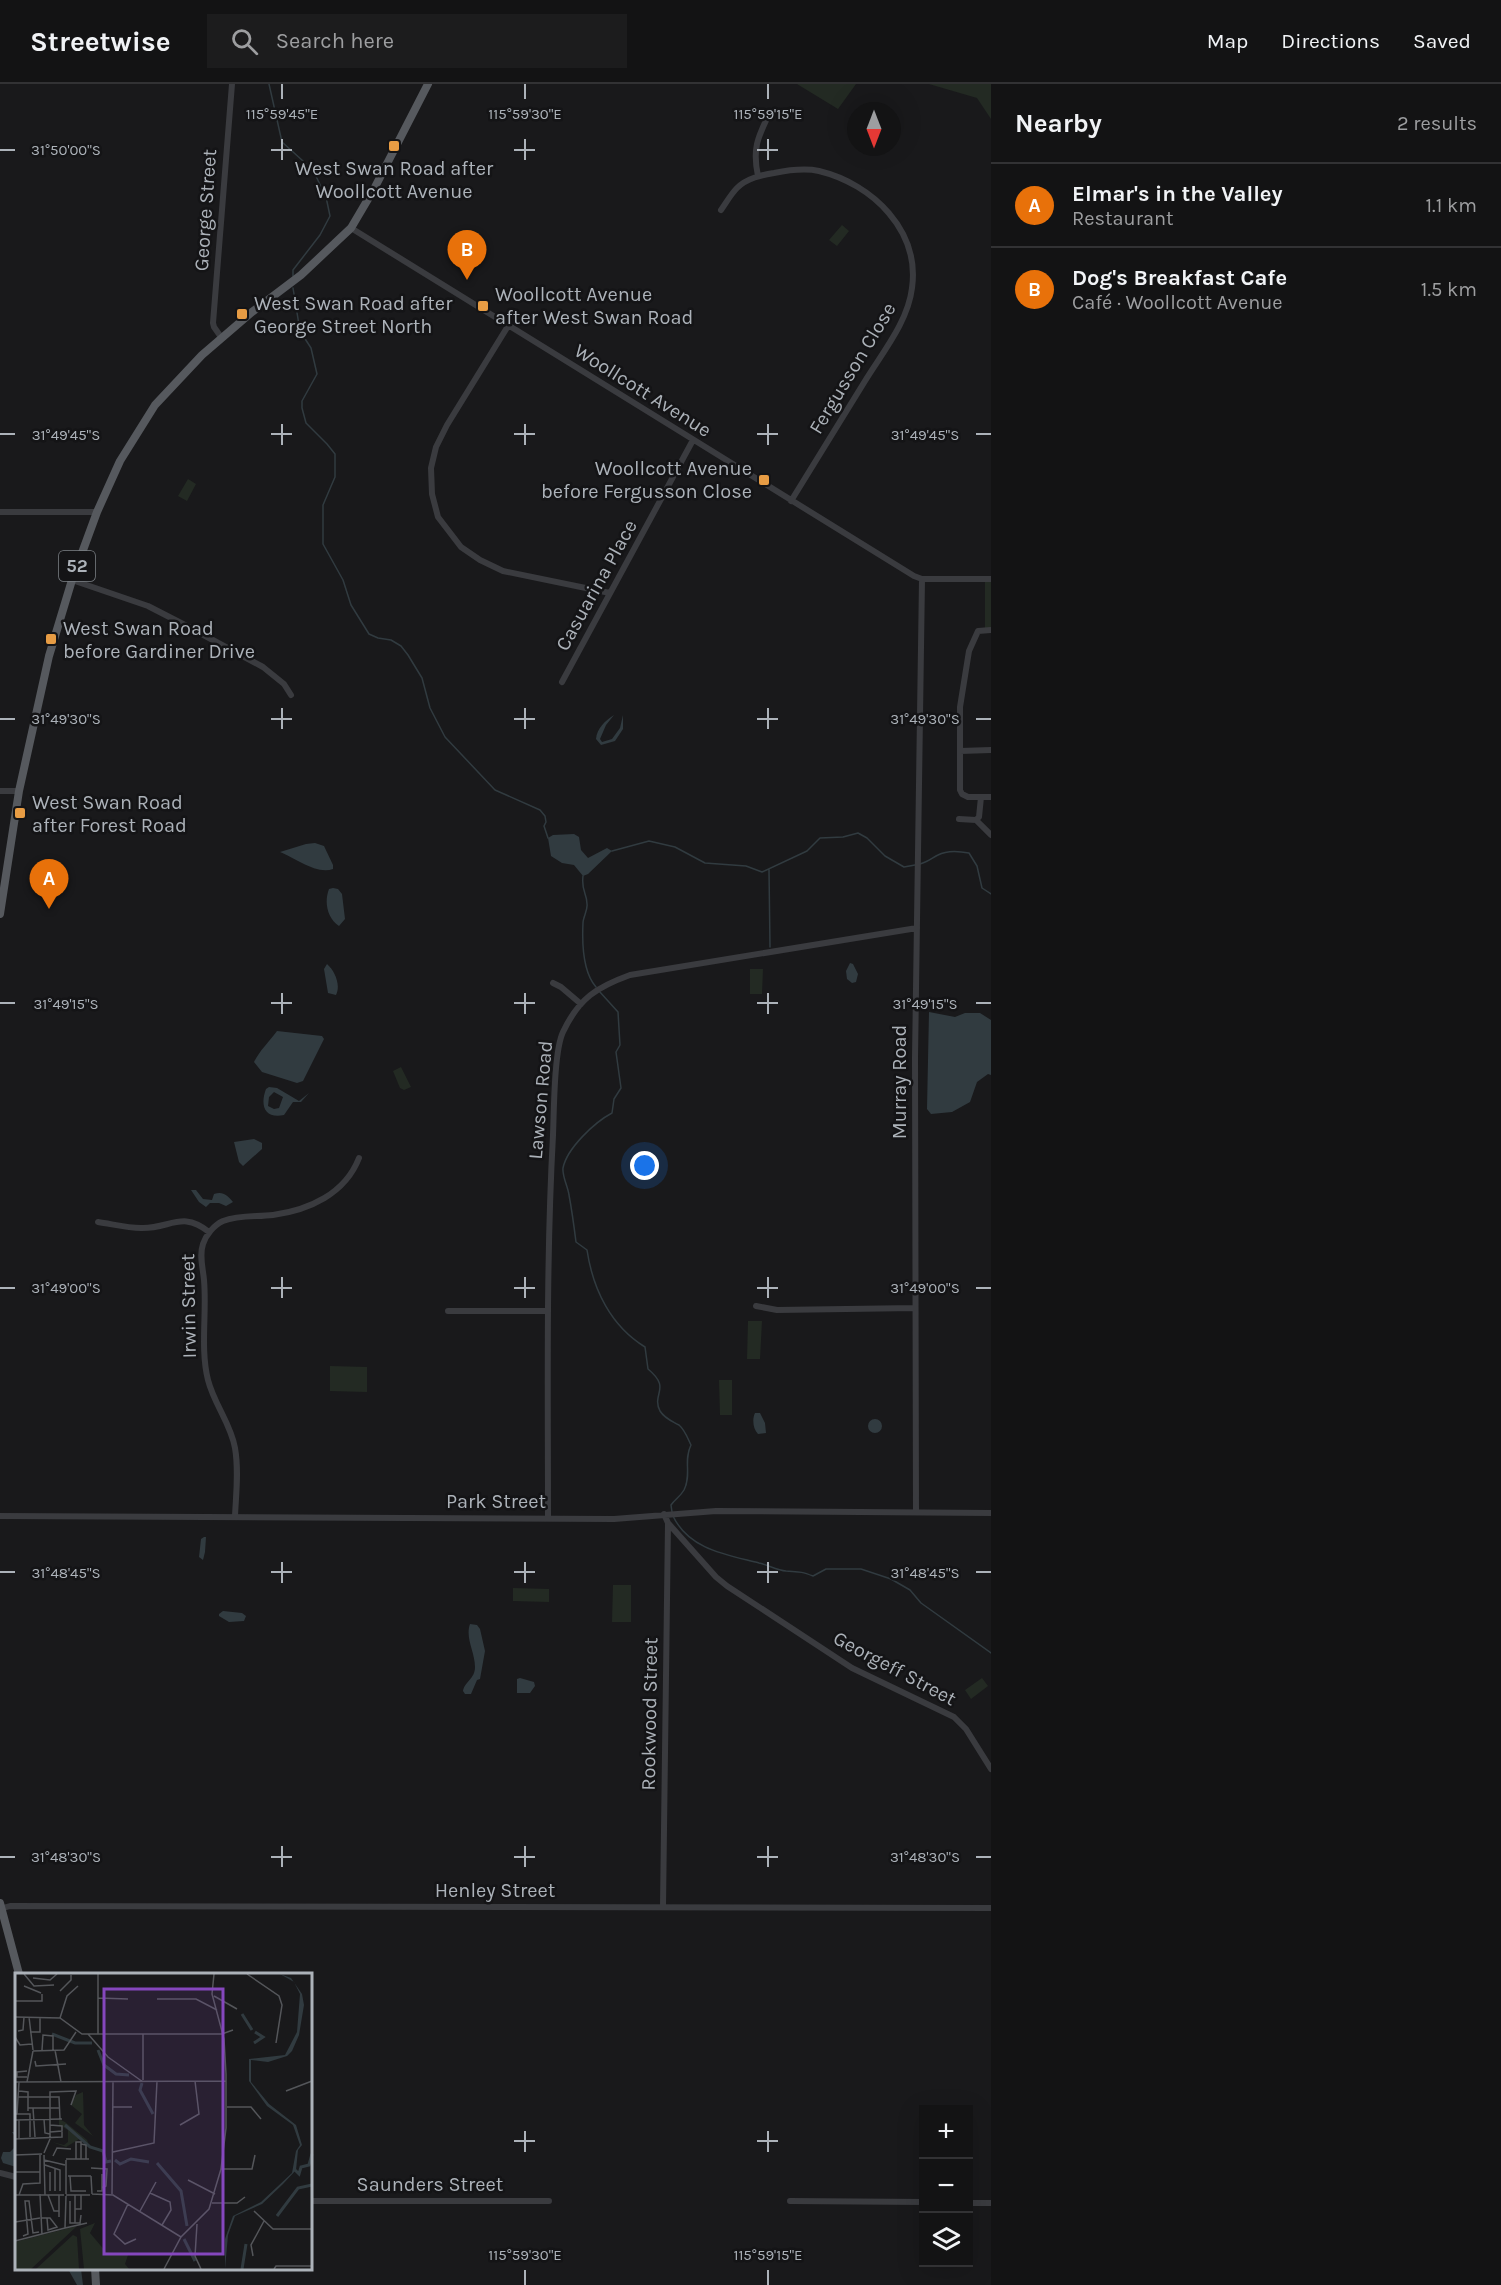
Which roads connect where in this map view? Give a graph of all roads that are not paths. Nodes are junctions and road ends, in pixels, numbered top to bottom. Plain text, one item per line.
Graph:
1 (232, 84) edge
2 (428, 84) edge
3 (770, 112) dead end
4 (758, 176) junction
5 (721, 210) dead end
6 (351, 228) junction
7 (508, 326) junction
8 (221, 337) junction
9 (693, 440) junction
10 (791, 501) junction
11 (0, 512) edge
12 (97, 512) junction
13 (922, 579) junction
14 (991, 579) edge
15 (72, 580) junction
16 (610, 593) junction
17 (991, 630) edge
18 (562, 682) dead end
19 (291, 696) dead end
20 (960, 750) junction
21 (991, 750) edge
22 (0, 790) edge
23 (19, 791) junction
24 (981, 797) junction
25 (991, 797) edge
26 (959, 819) dead end
27 (976, 820) junction
28 (991, 835) edge
29 (0, 914) edge
30 (917, 928) junction
31 (553, 983) dead end
32 (581, 1004) junction
33 (359, 1158) dead end
34 (98, 1222) dead end
35 (209, 1232) junction
36 (756, 1306) dead end
37 (915, 1308) junction
38 (448, 1311) dead end
39 (548, 1311) junction
40 (916, 1512) junction
41 (991, 1513) edge
42 (664, 1514) junction
43 (0, 1516) edge
44 (235, 1516) junction
45 (548, 1517) junction
46 (668, 1523) junction
47 (991, 1769) edge
48 (663, 1906) junction
49 (0, 1907) edge
50 (991, 1908) edge
51 (19, 1973) edge
52 (0, 2174) edge
53 (15, 2177) edge
54 (312, 2200) edge
55 (549, 2201) dead end
56 (790, 2201) dead end
57 (919, 2202) edge
58 (973, 2203) edge
59 (991, 2203) edge
60 (95, 2270) edge
61 (96, 2285) edge

1 - 8 street, George Street
2 - 6 main road, 52
3 - 4 street
4 - 5 street, Fergusson Close
4 - 10 street, Fergusson Close
6 - 7 street, Woollcott Avenue
6 - 8 main road, 52
7 - 9 street, Woollcott Avenue
7 - 16 street
8 - 12 main road, 52
9 - 10 street, Woollcott Avenue
9 - 16 street, Casuarina Place
10 - 13 street, Woollcott Avenue
11 - 12 street
12 - 15 main road, 52
13 - 14 street
13 - 30 street, Murray Road
15 - 19 street
15 - 23 main road, 52
16 - 18 street, Casuarina Place
17 - 20 street
20 - 21 street
20 - 24 street
22 - 23 street
23 - 29 main road, 52
24 - 25 street
24 - 27 street
26 - 27 street
27 - 28 street
30 - 32 street, Lawson Road
30 - 37 street, Murray Road
31 - 32 street
32 - 39 street, Lawson Road
33 - 35 street, Irwin Street
34 - 35 street
35 - 44 street, Irwin Street
36 - 37 street
37 - 40 street, Murray Road
38 - 39 street
39 - 45 street, Lawson Road
40 - 41 street, Park Street
40 - 42 street, Park Street
42 - 45 street, Park Street
42 - 46 street, Georgeff Street
43 - 44 street, Park Street
44 - 45 street, Park Street
46 - 47 street, Georgeff Street
46 - 48 street, Rookwood Street
48 - 49 street, Henley Street
48 - 50 street, Henley Street
49 - 51 main road
52 - 53 street
54 - 55 street, Saunders Street
56 - 57 street
58 - 59 street
60 - 61 main road

